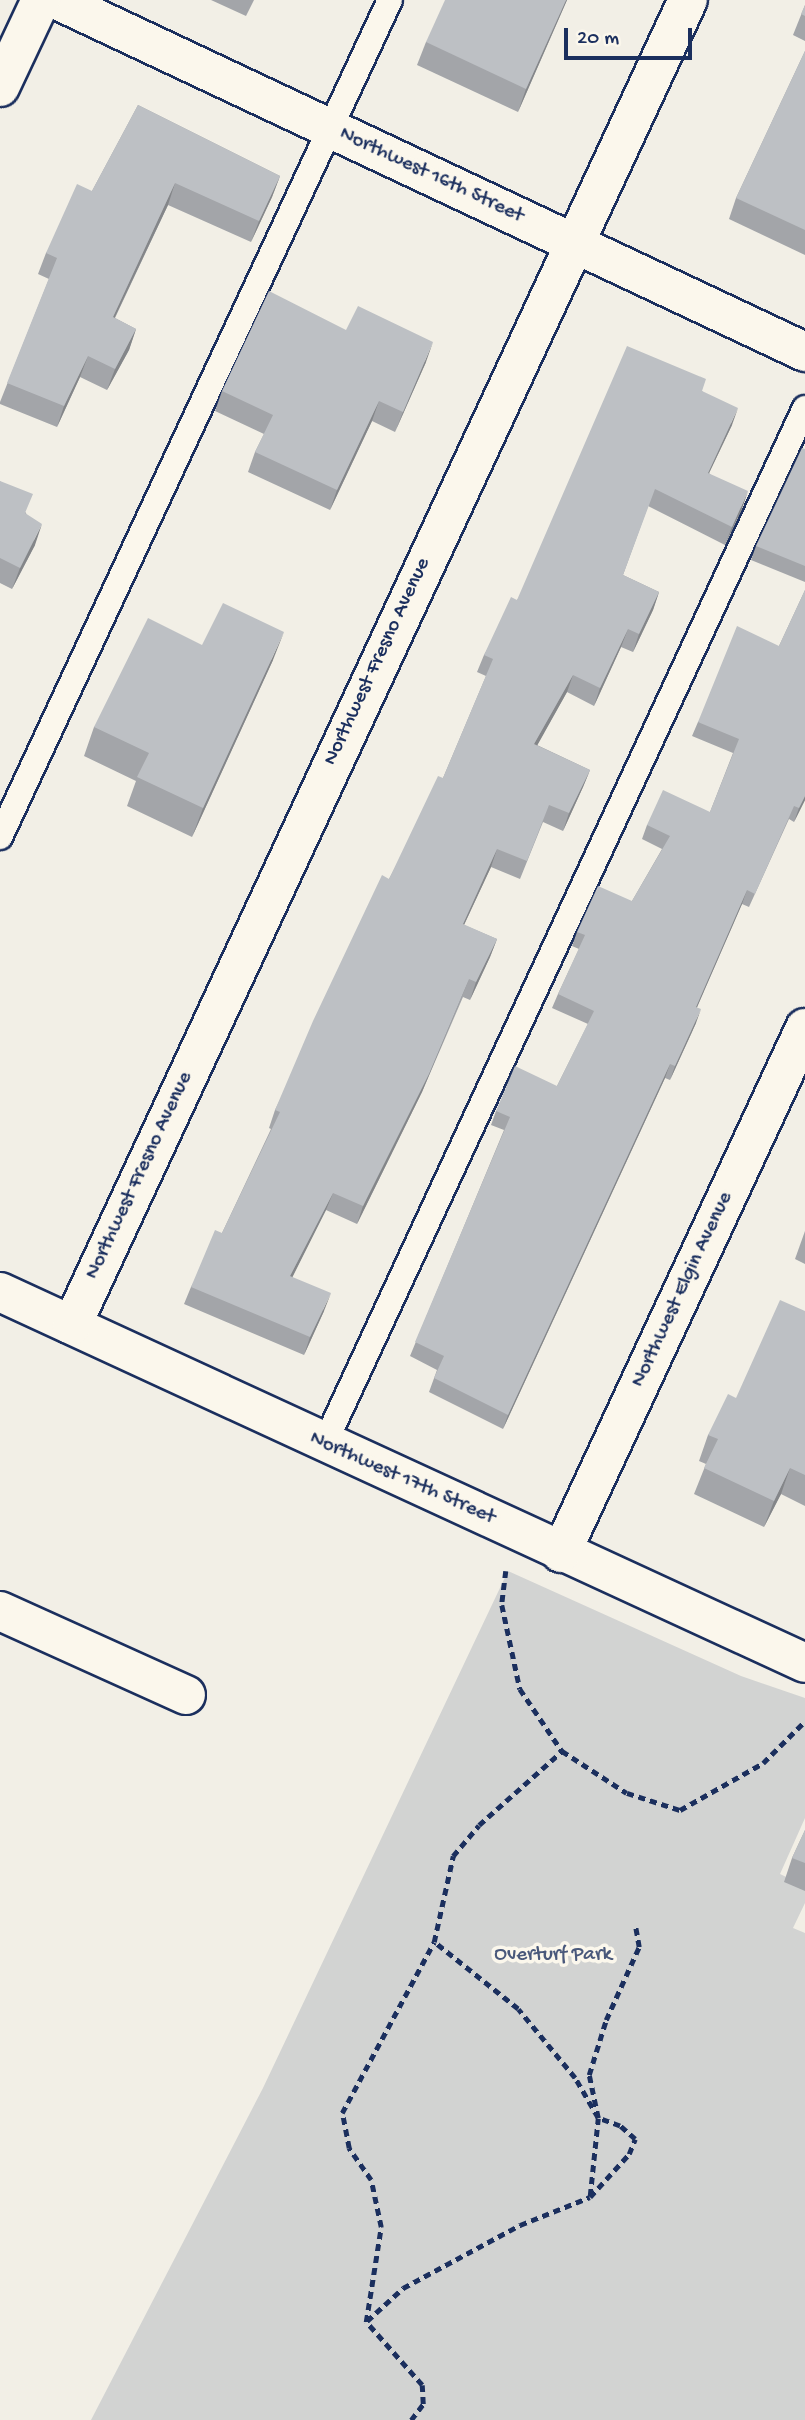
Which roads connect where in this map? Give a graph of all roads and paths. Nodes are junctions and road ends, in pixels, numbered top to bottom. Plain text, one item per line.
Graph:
1 (41, 0) edge
2 (57, 0) edge
3 (390, 0) edge
4 (688, 0) edge
5 (0, 87) edge
6 (329, 128) junction
7 (572, 242) junction
8 (805, 352) edge
9 (805, 408) edge
10 (0, 837) edge
11 (805, 1028) edge
12 (0, 1292) edge
13 (72, 1325) junction
14 (324, 1445) junction
15 (512, 1529) junction
16 (561, 1553) junction
17 (0, 1611) edge
18 (803, 1657) edge
19 (187, 1695) dead end
20 (805, 1721) edge
21 (562, 1751) junction
22 (635, 1924) dead end
23 (435, 1942) junction
24 (598, 2118) junction
25 (590, 2197) junction
26 (366, 2322) junction
27 (411, 2420) edge

1 - 5 street
2 - 6 street, Northwest 16th Street
3 - 6 lane
4 - 7 street, Northwest Fresno Avenue
6 - 7 street, Northwest 16th Street
6 - 10 lane
7 - 8 street, Northwest 16th Street
7 - 13 street, Northwest Fresno Avenue
9 - 14 lane
11 - 16 street, Northwest Elgin Avenue
12 - 13 street, Northwest 17th Street
13 - 14 street, Northwest 17th Street
14 - 15 street, Northwest 17th Street
15 - 16 street, Northwest 17th Street
15 - 21 path
16 - 18 street, Northwest 17th Street
17 - 19 street
20 - 21 path
21 - 23 path
22 - 24 path
23 - 24 path
23 - 26 path
24 - 25 path
24 - 25 path
25 - 26 path
26 - 27 path

